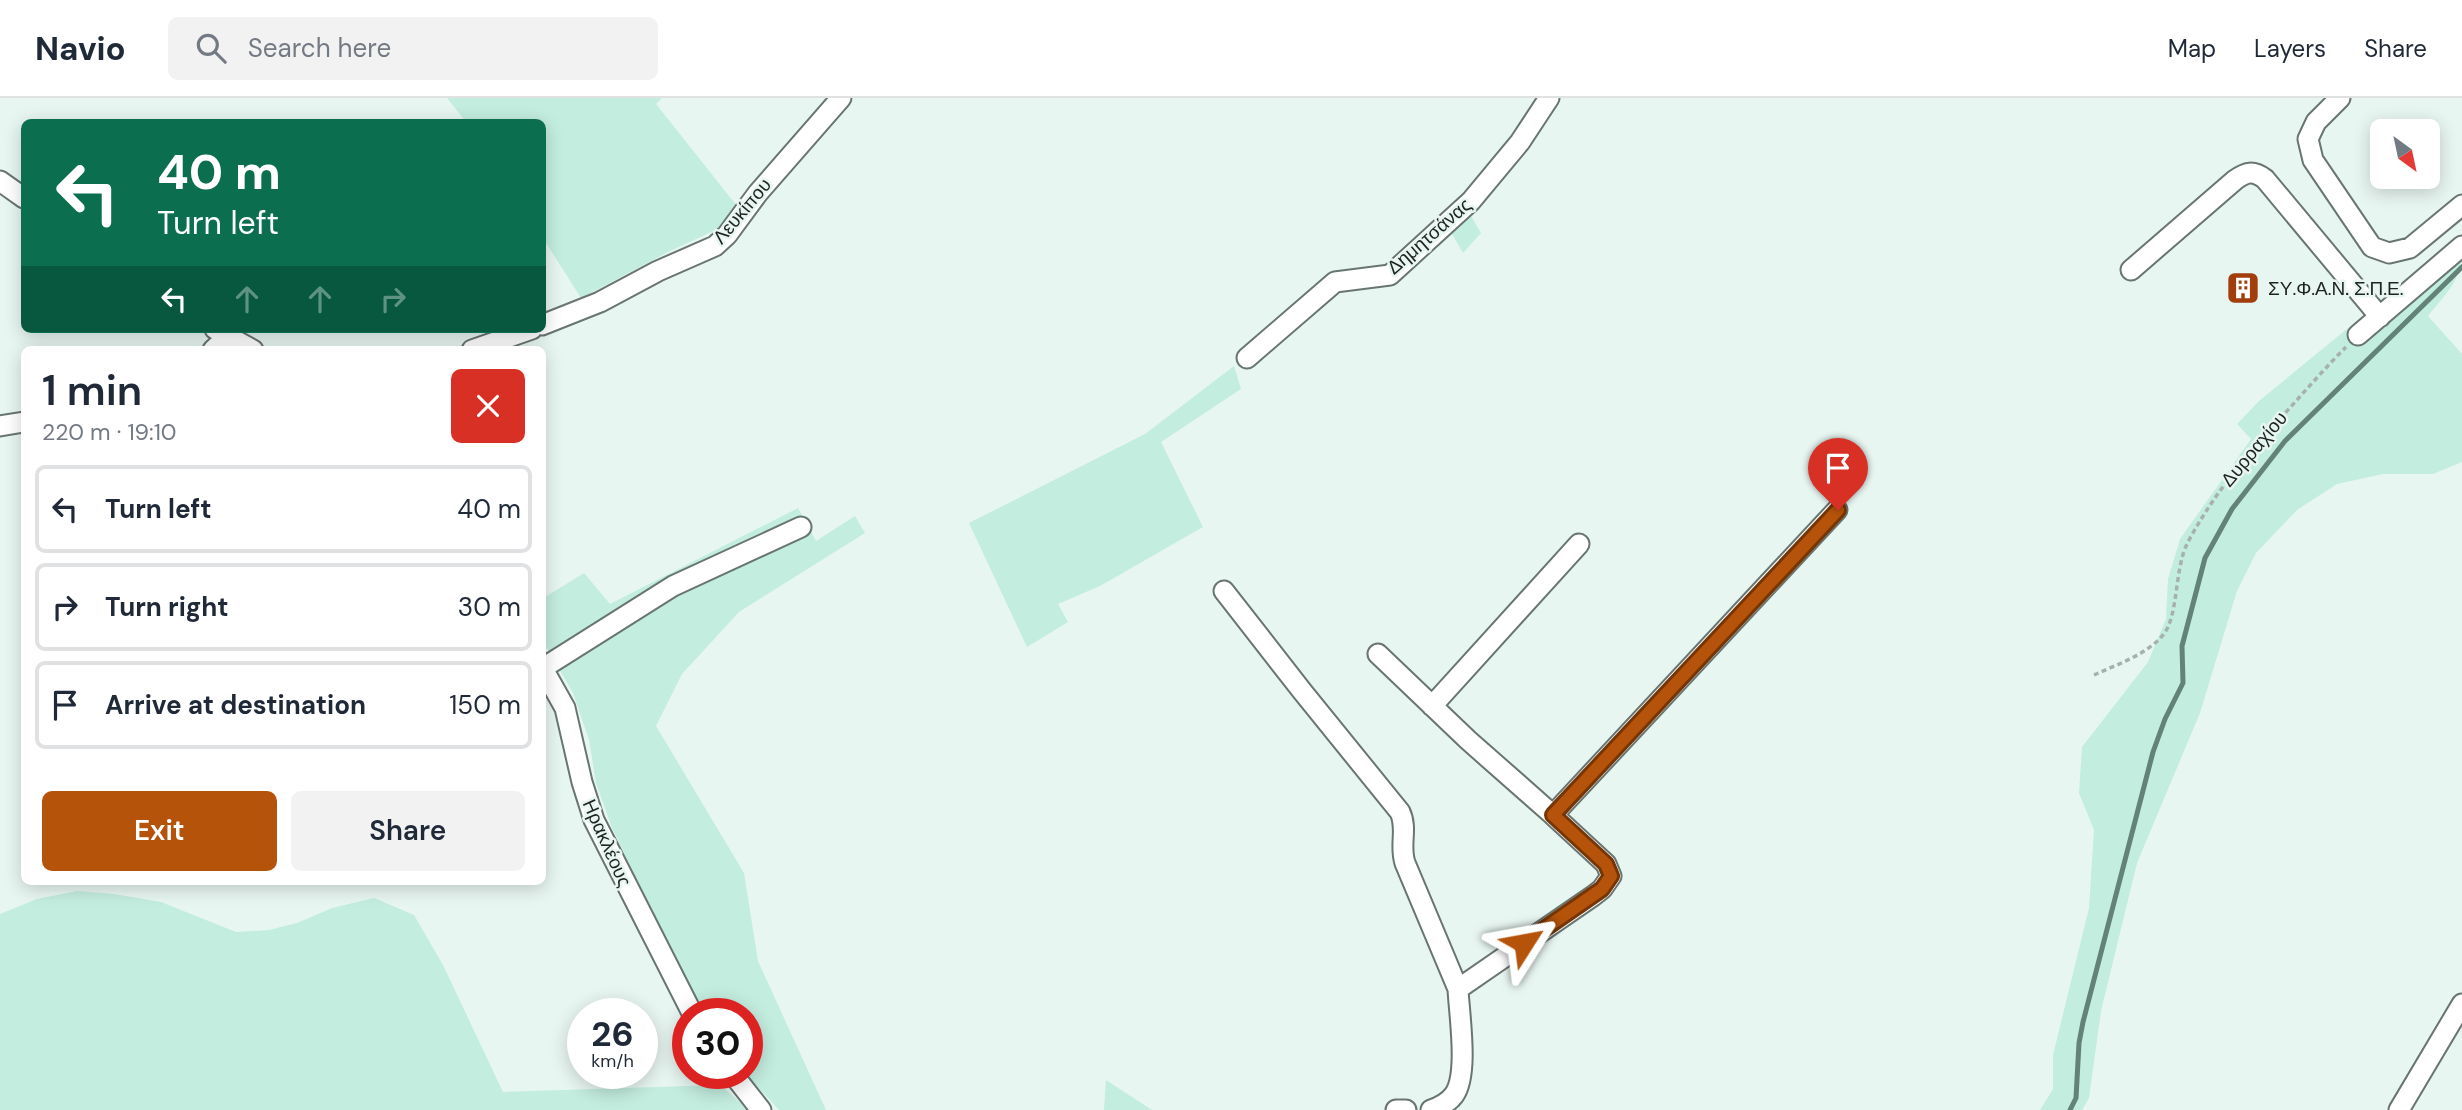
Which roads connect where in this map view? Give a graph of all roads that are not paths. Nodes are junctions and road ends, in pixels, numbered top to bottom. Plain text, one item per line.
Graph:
1 (841, 98) edge
2 (1549, 98) edge
3 (2340, 98) edge
4 (0, 181) edge
5 (21, 196) edge
6 (2462, 205) edge
7 (2462, 246) edge
8 (2131, 270) dead end
9 (2380, 317) junction
10 (546, 323) edge
11 (521, 333) edge
12 (2358, 335) road end
13 (218, 339) edge
14 (240, 346) edge
15 (483, 346) edge
16 (1247, 358) dead end
17 (21, 422) edge
18 (0, 426) edge
19 (1838, 510) dead end
20 (801, 527) dead end
21 (1579, 544) dead end
22 (1224, 591) dead end
23 (1378, 654) dead end
24 (546, 665) edge
25 (546, 673) edge
26 (1432, 706) junction
27 (1553, 815) junction
28 (1458, 989) junction
29 (684, 998) edge
30 (2462, 1004) edge
31 (745, 1089) edge
32 (761, 1110) edge
33 (1396, 1110) edge
34 (1406, 1110) edge
35 (1431, 1110) edge
36 (2399, 1110) edge

1 - 10 street, Λευκίπου
2 - 16 street, Δημητσάνας
3 - 6 street
4 - 5 street
7 - 9 street
8 - 9 street
9 - 12 street
11 - 15 street
13 - 14 street
17 - 18 street
19 - 27 street
20 - 24 street
21 - 26 street
22 - 28 street
23 - 26 street
25 - 29 street, Ηρακλέους
26 - 27 street
27 - 28 street
28 - 35 street
30 - 36 street
31 - 32 street
33 - 34 street

